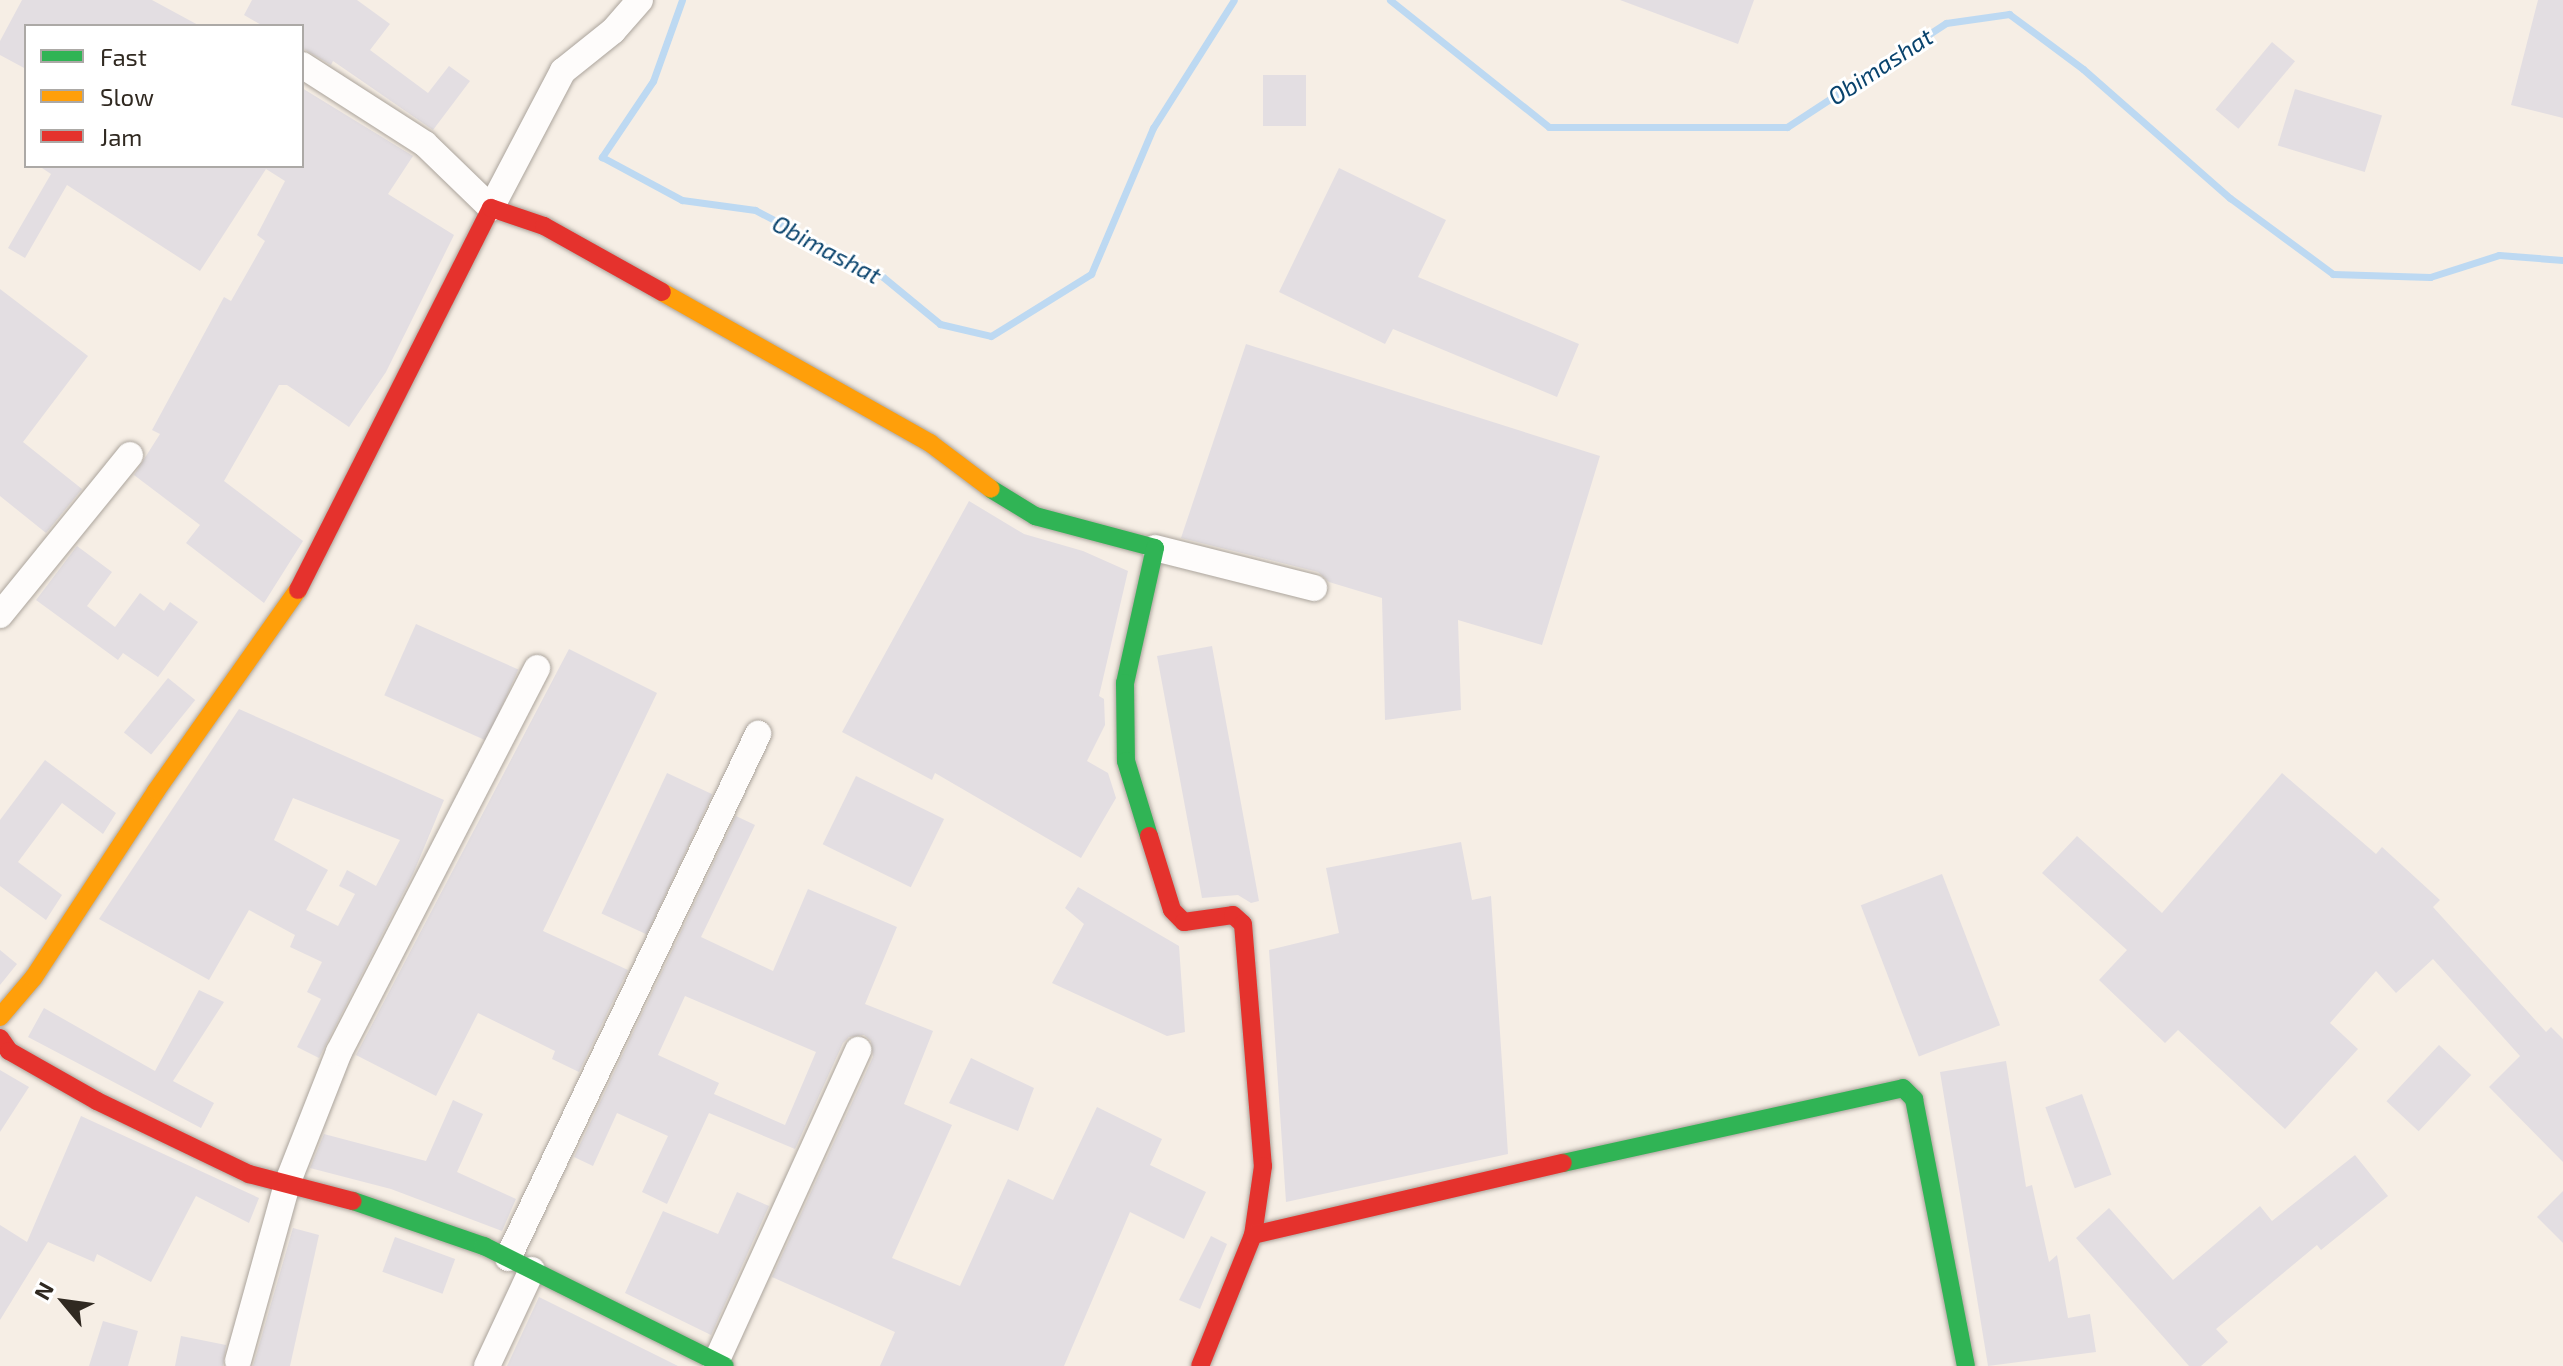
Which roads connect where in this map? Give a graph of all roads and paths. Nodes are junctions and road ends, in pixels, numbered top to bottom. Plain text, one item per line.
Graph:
1 (640, 0) edge
2 (304, 66) edge
3 (491, 208) junction
4 (130, 455) dead end
5 (1155, 548) junction
6 (1314, 588) dead end
7 (0, 615) edge
8 (537, 668) dead end
9 (758, 734) dead end
10 (0, 1017) edge
11 (0, 1038) edge
12 (858, 1050) dead end
13 (287, 1184) junction
14 (1253, 1235) junction
15 (508, 1258) junction
16 (532, 1270) junction
17 (238, 1361) dead end
18 (721, 1364) edge
19 (487, 1366) edge
20 (1200, 1366) edge
21 (1966, 1366) edge

1 - 3 street
2 - 3 street
3 - 5 street
3 - 10 street
4 - 7 street
5 - 6 street
5 - 14 street
8 - 13 street
9 - 15 street
11 - 13 street
12 - 18 street
13 - 15 street
13 - 17 street
14 - 20 street
14 - 21 street
15 - 16 street
16 - 18 street
16 - 19 street

